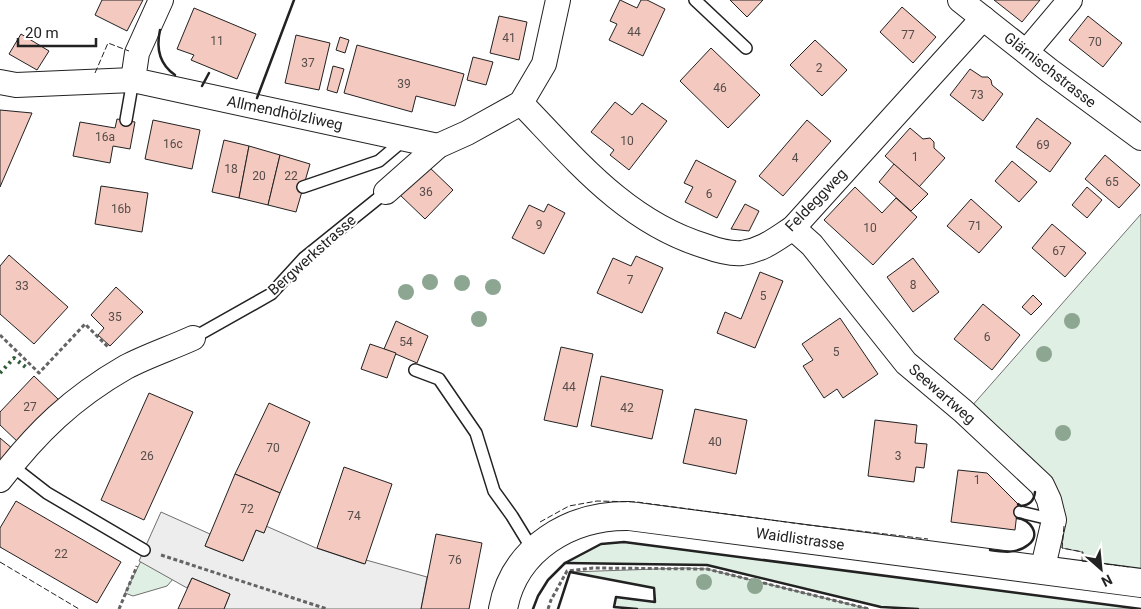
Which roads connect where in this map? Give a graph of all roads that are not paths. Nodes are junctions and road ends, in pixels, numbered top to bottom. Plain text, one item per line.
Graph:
1 (162, 0) edge
2 (558, 0) edge
3 (695, 0) edge
4 (960, 0) edge
5 (1070, 0) edge
6 (983, 18) junction
7 (746, 48) dead end
8 (1027, 51) junction
9 (133, 80) junction
10 (0, 82) edge
11 (521, 103) junction
12 (126, 120) dead end
13 (1141, 138) edge
14 (405, 139) junction
15 (438, 146) junction
16 (304, 187) dead end
17 (386, 192) joint
18 (793, 228) junction
19 (193, 338) joint
20 (415, 370) dead end
21 (6, 473) edge
22 (1020, 512) dead end
23 (1054, 520) junction
24 (144, 550) road end
25 (534, 552) junction
26 (1042, 571) junction
27 (1141, 583) edge
28 (503, 609) edge

1 - 9 street
2 - 11 street
3 - 7 lane
4 - 6 street, Glärnischstrasse
5 - 8 street
6 - 8 street, Glärnischstrasse
6 - 18 street, Feldeggweg
8 - 13 street, Glärnischstrasse
9 - 10 street, Allmendhölzliweg
9 - 12 lane
9 - 14 street, Allmendhölzliweg
11 - 15 street, Bergwerkstrasse
11 - 18 street, Feldeggweg
14 - 15 street, Allmendhölzliweg
14 - 16 lane
15 - 17 street, Bergwerkstrasse
17 - 19 lane, Bergwerkstrasse
18 - 23 street, Seewartweg
19 - 21 street, Bergwerkstrasse
20 - 25 lane
21 - 24 lane, Bergwerkstrasse
22 - 23 lane
23 - 26 street, Seewartweg
25 - 26 main road, Waidlistrasse
25 - 28 main road, Waidlistrasse
26 - 27 main road, Waidlistrasse

